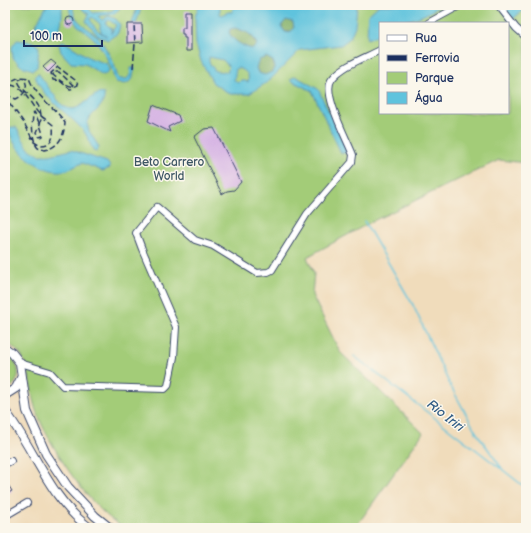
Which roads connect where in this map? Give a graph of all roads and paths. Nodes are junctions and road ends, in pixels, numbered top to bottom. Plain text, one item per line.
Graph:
1 (461, 5) edge
2 (498, 5) edge
3 (430, 22) edge
4 (526, 37) edge
5 (379, 51) edge
6 (5, 349) edge
7 (20, 362) junction
8 (22, 373) junction
9 (5, 395) edge
10 (5, 411) edge
11 (27, 503) dead end
12 (5, 516) edge
13 (90, 528) edge
14 (110, 528) edge

1 - 3 street
2 - 4 street
5 - 7 street
6 - 7 main road
7 - 8 main road
8 - 9 main road
8 - 14 main road
10 - 13 main road
11 - 12 street

